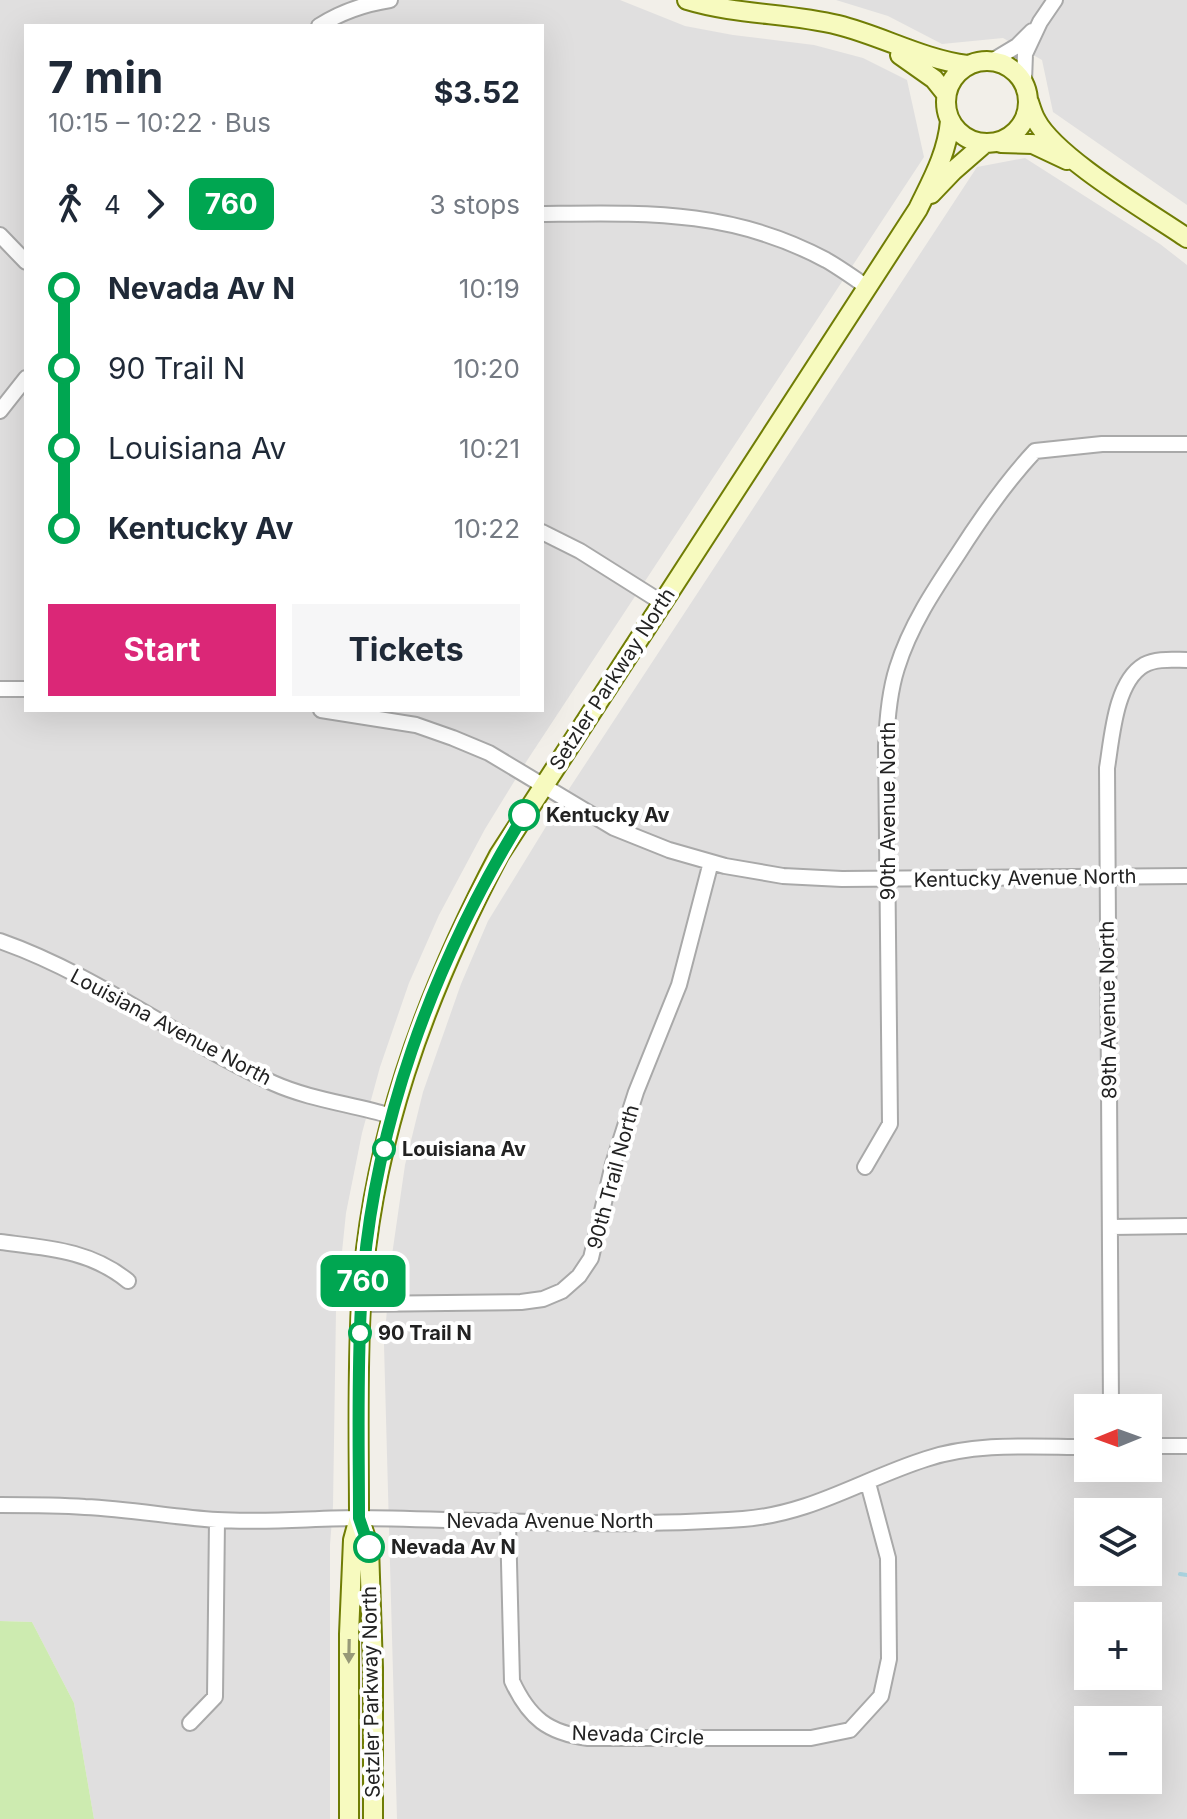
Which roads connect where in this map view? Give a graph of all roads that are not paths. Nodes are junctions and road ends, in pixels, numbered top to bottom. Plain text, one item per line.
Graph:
1 (390, 0) edge
2 (687, 0) edge
3 (1055, 0) edge
4 (1040, 22) junction
5 (322, 24) edge
6 (886, 42) junction
7 (992, 61) junction
8 (967, 65) junction
9 (1024, 81) junction
10 (946, 94) junction
11 (1029, 102) junction
12 (950, 121) junction
13 (992, 143) junction
14 (1084, 168) junction
15 (918, 209) junction
16 (544, 214) edge
17 (0, 235) edge
18 (1187, 238) edge
19 (24, 260) edge
20 (867, 287) junction
21 (24, 381) edge
22 (0, 411) edge
23 (1187, 444) edge
24 (544, 533) edge
25 (661, 602) junction
26 (1187, 660) edge
27 (0, 689) edge
28 (24, 689) edge
29 (334, 712) edge
30 (542, 786) junction
31 (711, 862) junction
32 (1187, 876) edge
33 (1106, 877) junction
34 (887, 879) junction
35 (0, 941) edge
36 (391, 1116) junction
37 (865, 1167) dead end
38 (1187, 1226) edge
39 (1111, 1227) junction
40 (0, 1242) edge
41 (128, 1281) dead end
42 (361, 1304) junction
43 (1111, 1394) edge
44 (1162, 1446) edge
45 (1187, 1446) edge
46 (1074, 1447) edge
47 (868, 1483) junction
48 (0, 1505) edge
49 (359, 1518) junction
50 (217, 1520) junction
51 (508, 1523) junction
52 (190, 1723) dead end
53 (349, 1819) edge
54 (373, 1819) edge

1 - 5 street
2 - 6 street
3 - 4 street
4 - 7 street
4 - 9 street
6 - 8 street
6 - 10 street
7 - 8 street
7 - 9 street
8 - 10 street
9 - 11 street
10 - 12 street
11 - 13 street
11 - 14 street
12 - 13 street
12 - 15 street, Setzler Parkway North
13 - 14 street
13 - 15 street, Setzler Parkway North
14 - 18 street
15 - 20 street, Setzler Parkway North
16 - 20 street
17 - 19 street
20 - 25 street, Setzler Parkway North
21 - 22 street
23 - 34 street, 90th Avenue North
24 - 25 street
25 - 30 street, Setzler Parkway North
26 - 33 street, 89th Avenue North
27 - 28 street
29 - 30 street, Kentucky Avenue North
30 - 31 street, Kentucky Avenue North
30 - 36 street, Setzler Parkway North
31 - 34 street, Kentucky Avenue North
31 - 42 street, 90th Trail North
32 - 33 street, Kentucky Avenue North
33 - 34 street, Kentucky Avenue North
33 - 39 street, 89th Avenue North
34 - 37 street, 90th Avenue North
35 - 36 street, Louisiana Avenue North
36 - 42 street, Setzler Parkway North
38 - 39 street
39 - 43 street, 89th Avenue North
40 - 41 street
42 - 49 street, Setzler Parkway North
44 - 45 street
46 - 47 street, Nevada Avenue North
47 - 51 street, Nevada Avenue North
47 - 51 street, Nevada Circle
48 - 50 street, Nevada Avenue North
49 - 50 street, Nevada Avenue North
49 - 51 street, Nevada Avenue North
49 -> 53 street, Setzler Parkway North
49 - 54 street, Setzler Parkway North
50 - 52 street

